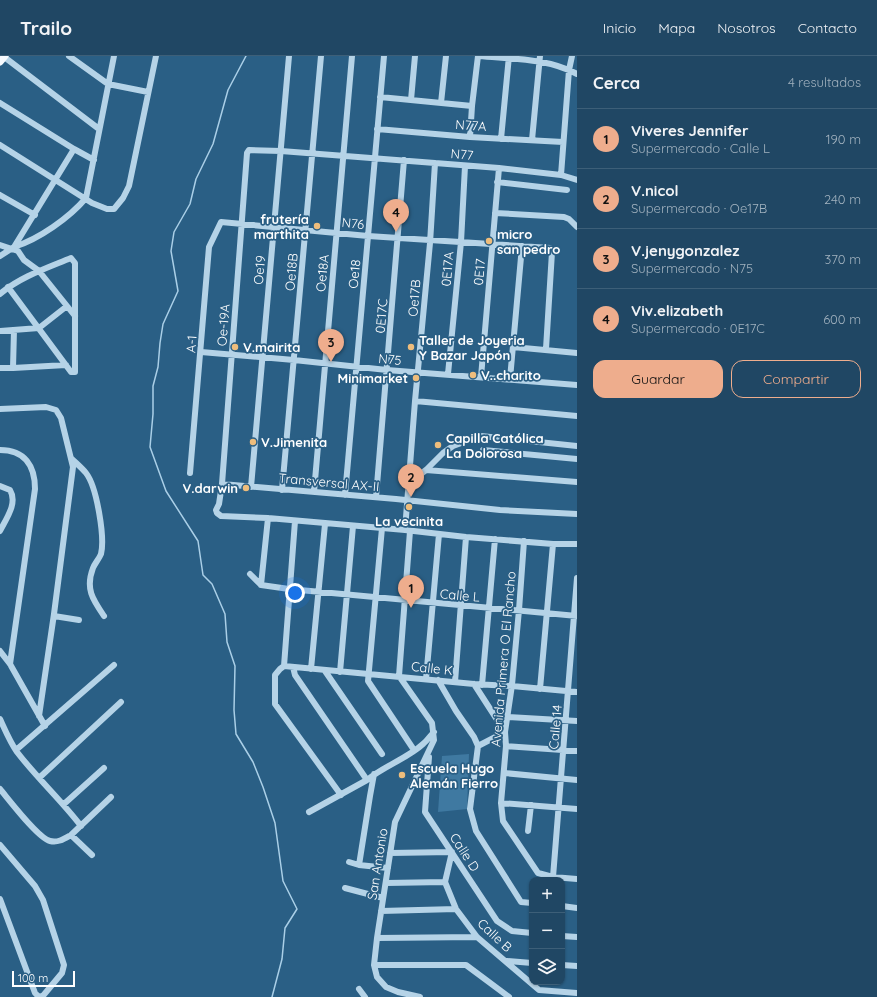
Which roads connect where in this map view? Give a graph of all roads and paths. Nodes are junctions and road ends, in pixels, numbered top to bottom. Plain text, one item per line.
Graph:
1 (69, 56) edge
2 (114, 56) edge
3 (156, 56) edge
4 (289, 56) edge
5 (321, 56) edge
6 (352, 56) edge
7 (384, 56) edge
8 (415, 56) edge
9 (446, 56) edge
10 (478, 56) edge
11 (572, 56) edge
12 (509, 57) edge
13 (3, 58) edge
14 (540, 59) edge
15 (570, 70) junction
16 (577, 74) edge
17 (108, 84) junction
18 (148, 92) junction
19 (380, 97) junction
20 (411, 100) junction
21 (0, 103) edge
22 (441, 103) junction
23 (472, 106) junction
24 (99, 129) junction
25 (377, 129) junction
26 (470, 137) junction
27 (501, 139) junction
28 (532, 140) junction
29 (563, 142) junction
30 (0, 145) edge
31 (74, 148) junction
32 (249, 150) joint
33 (281, 151) junction
34 (311, 154) junction
35 (344, 156) junction
36 (374, 158) junction
37 (94, 160) junction
38 (404, 160) junction
39 (435, 163) junction
40 (465, 166) junction
41 (498, 168) junction
42 (561, 175) junction
43 (55, 180) junction
44 (577, 180) edge
45 (497, 182) junction
46 (567, 190) dead end
47 (0, 195) edge
48 (86, 198) junction
49 (495, 213) junction
50 (34, 215) junction
51 (224, 222) joint
52 (243, 224) junction
53 (274, 226) junction
54 (577, 227) edge
55 (306, 229) junction
56 (338, 233) junction
57 (368, 236) junction
58 (398, 238) junction
59 (430, 240) junction
60 (461, 242) junction
61 (0, 245) edge
62 (493, 245) junction
63 (522, 246) junction
64 (13, 248) junction
65 (0, 256) edge
66 (37, 270) junction
67 (8, 288) junction
68 (0, 294) edge
69 (67, 306) junction
70 (75, 316) junction
71 (39, 328) junction
72 (14, 330) junction
73 (0, 331) edge
74 (513, 347) junction
75 (546, 349) junction
76 (201, 352) junction
77 (577, 352) edge
78 (231, 354) junction
79 (263, 358) junction
80 (294, 360) junction
81 (324, 364) junction
82 (66, 365) junction
83 (355, 367) junction
84 (0, 368) edge
85 (14, 368) junction
86 (387, 370) junction
87 (418, 372) junction
88 (448, 374) junction
89 (480, 377) junction
90 (510, 380) junction
91 (577, 385) edge
92 (415, 401) junction
93 (0, 409) edge
94 (577, 416) edge
95 (577, 446) edge
96 (0, 450) edge
97 (483, 450) dead end
98 (71, 458) junction
99 (577, 459) edge
100 (426, 470) junction
101 (190, 473) dead end
102 (577, 482) edge
103 (222, 484) junction
104 (409, 484) junction
105 (0, 486) edge
106 (252, 487) junction
107 (282, 490) junction
108 (314, 492) junction
109 (345, 495) junction
110 (376, 497) junction
111 (407, 501) junction
112 (577, 514) edge
113 (268, 518) junction
114 (295, 521) junction
115 (2, 524) edge
116 (325, 524) junction
117 (353, 526) junction
118 (382, 528) junction
119 (407, 530) junction
120 (0, 531) edge
121 (439, 534) junction
122 (466, 537) junction
123 (495, 539) junction
124 (524, 541) junction
125 (552, 544) junction
126 (577, 544) edge
127 (250, 574) dead end
128 (577, 578) edge
129 (261, 585) junction
130 (289, 590) junction
131 (319, 592) junction
132 (346, 595) junction
133 (376, 597) junction
134 (404, 601) junction
135 (432, 603) junction
136 (462, 606) junction
137 (490, 608) junction
138 (519, 610) junction
139 (546, 613) junction
140 (54, 616) junction
141 (104, 616) dead end
142 (576, 616) edge
143 (78, 620) dead end
144 (0, 651) edge
145 (10, 664) junction
146 (114, 665) dead end
147 (284, 666) junction
148 (293, 667) junction
149 (311, 669) junction
150 (325, 671) junction
151 (340, 672) junction
152 (369, 674) junction
153 (398, 676) junction
154 (426, 679) junction
155 (438, 680) junction
156 (455, 682) junction
157 (474, 684) junction
158 (482, 685) junction
159 (512, 686) junction
160 (540, 689) junction
161 (569, 692) junction
162 (577, 692) edge
163 (121, 702) dead end
164 (39, 716) junction
165 (508, 717) junction
166 (0, 719) edge
167 (566, 720) junction
168 (577, 721) edge
169 (45, 726) junction
170 (434, 732) junction
171 (505, 732) junction
172 (424, 744) junction
173 (478, 746) junction
174 (506, 746) junction
175 (16, 750) junction
176 (414, 750) junction
177 (563, 750) junction
178 (430, 751) junction
179 (577, 751) edge
180 (382, 754) dead end
181 (104, 768) dead end
182 (504, 773) junction
183 (375, 774) junction
184 (39, 778) junction
185 (562, 778) junction
186 (367, 780) junction
187 (577, 780) edge
188 (0, 789) edge
189 (341, 795) junction
190 (111, 797) dead end
191 (501, 803) junction
192 (64, 804) junction
193 (531, 805) junction
194 (559, 807) junction
195 (577, 809) edge
196 (309, 812) dead end
197 (81, 826) junction
198 (528, 831) dead end
199 (71, 835) junction
200 (0, 845) edge
201 (452, 852) junction
202 (390, 853) junction
203 (92, 855) dead end
204 (349, 862) dead end
205 (359, 865) junction
206 (388, 868) junction
207 (553, 877) joint
208 (565, 878) edge
209 (577, 879) edge
210 (445, 882) junction
211 (386, 883) junction
212 (344, 888) dead end
213 (383, 898) junction
214 (0, 899) edge
215 (529, 903) edge
216 (565, 906) edge
217 (577, 908) edge
218 (456, 909) junction
219 (381, 911) junction
220 (529, 933) edge
221 (565, 936) edge
222 (477, 937) junction
223 (577, 937) edge
224 (377, 938) junction
225 (507, 961) junction
226 (529, 963) edge
227 (374, 965) junction
228 (565, 965) edge
229 (577, 966) edge
230 (359, 989) dead end
231 (577, 993) edge
232 (365, 997) edge
233 (420, 997) edge
234 (509, 997) edge

1 - 17 street
2 - 17 street
3 - 18 street
4 - 33 street, Oe19
5 - 34 street, Oe18B
6 - 35 street, Oe18A
7 - 19 street, Oe18
8 - 20 street
9 - 22 street
10 - 12 street
10 - 23 street
11 - 15 street
12 - 14 street
12 - 27 street
13 - 24 street
14 - 15 street
14 - 28 street
15 - 16 street
15 - 29 street
17 - 18 street
17 - 24 street
18 - 48 street
19 - 20 street
19 - 25 street, Oe18
20 - 22 street
21 - 31 street
22 - 23 street
23 - 26 street
24 - 37 street
25 - 26 street, N77A
25 - 36 street, Oe18
26 - 27 street, N77A
27 - 28 street, N77A
28 - 29 street, N77A
29 - 42 street
30 - 43 street
31 - 37 street
31 - 43 street
32 - 33 street, N77
32 - 52 street, Oe-19A
33 - 34 street, N77
33 - 53 street, Oe19
34 - 35 street, N77
34 - 55 street, Oe18B
35 - 36 street, N77
35 - 56 street, Oe18A
36 - 38 street, N77
36 - 57 street, Oe18
37 - 48 street
38 - 39 street, N77
38 - 58 street, 0E17C
39 - 40 street, N77
39 - 59 street, Oe17B
40 - 41 street, N77
40 - 60 street, 0E17A
41 - 42 street, N77
41 - 45 street, 0E17
42 - 44 street, N77
43 - 48 street
43 - 50 street
45 - 46 street
45 - 49 street, 0E17
47 - 50 street
48 - 64 street
49 - 54 street
49 - 62 street, 0E17
50 - 64 street
51 - 52 street, N76
51 - 76 street, A-1
52 - 53 street, N76
52 - 78 street, Oe-19A
53 - 55 street, N76
53 - 79 street, Oe19
55 - 56 street, N76
55 - 80 street, Oe18B
56 - 57 street, N76
56 - 81 street, Oe18A
57 - 58 street, N76
57 - 83 street, Oe18
58 - 59 street, N76
58 - 86 street, 0E17C
59 - 60 street, N76
59 - 87 street, Oe17B
60 - 62 street, N76
60 - 88 street, 0E17A
61 - 64 street
62 - 63 street, N76
62 - 89 street, 0E17
63 - 74 street
63 - 75 street, N76
64 - 65 street
64 - 66 street
66 - 67 street
66 - 69 street
66 - 70 street
67 - 68 street
67 - 71 street
69 - 70 street
69 - 71 street
70 - 82 street
71 - 72 street
71 - 82 street
72 - 73 street
72 - 85 street
74 - 75 street
74 - 90 street
75 - 77 street
76 - 78 street, N75
76 - 101 street, A-1
78 - 79 street, N75
78 - 103 street, Oe-19A
79 - 80 street, N75
79 - 106 street, Oe19
80 - 81 street, N75
80 - 107 street, Oe18B
81 - 83 street, N75
81 - 108 street, Oe18A
82 - 85 street
83 - 86 street, N75
83 - 109 street, Oe18
84 - 85 street
86 - 87 street, N75
86 - 110 street, 0E17C
87 - 88 street, N75
87 - 92 street, Oe17B
88 - 89 street, N75
89 - 90 street, N75
90 - 91 street, N75
92 - 94 street
92 - 104 street, Oe17B
93 - 98 street
95 - 100 street
96 - 145 street
97 - 99 street
98 - 140 street
98 - 141 street
100 - 102 street
100 - 104 street
103 - 106 street, Transversal AX-II
103 - 113 street, Oe-19A
104 - 111 street, Oe17B
105 - 115 street
106 - 107 street, Transversal AX-II
107 - 108 street, Transversal AX-II
108 - 109 street, Transversal AX-II
109 - 110 street, Transversal AX-II
110 - 111 street, Transversal AX-II
111 - 112 street, Transversal AX-II
111 - 119 street, Oe17B
113 - 114 street
113 - 129 street
114 - 116 street
114 - 130 street
115 - 120 street
116 - 117 street
116 - 131 street
117 - 118 street
117 - 132 street
118 - 119 street
118 - 133 street
119 - 121 street
119 - 134 street, Oe17B
121 - 122 street
121 - 135 street
122 - 123 street
122 - 136 street
123 - 124 street
123 - 137 street
124 - 125 street
124 - 138 street, Avenida Primera O El Rancho
125 - 126 street
125 - 139 street
127 - 129 street
128 - 142 street, Calle 14
129 - 130 street, Calle L
130 - 131 street, Calle L
130 - 147 street
131 - 132 street, Calle L
131 - 149 street
132 - 133 street, Calle L
132 - 151 street
133 - 134 street, Calle L
133 - 152 street
134 - 135 street, Calle L
134 - 153 street, Oe17B
135 - 136 street, Calle L
135 - 154 street
136 - 137 street, Calle L
136 - 156 street
137 - 138 street, Calle L
137 - 158 street
138 - 139 street, Calle L
138 - 159 street, Avenida Primera O El Rancho
139 - 142 street, Calle L
139 - 160 street
140 - 143 street
140 - 164 street
142 - 161 street, Calle 14
144 - 145 street
145 - 164 street
146 - 169 street
147 - 148 street, Calle K
147 - 189 street
148 - 149 street, Calle K
148 - 186 street
149 - 150 street, Calle K
150 - 151 street, Calle K
150 - 180 street
151 - 152 street, Calle K
152 - 153 street, Calle K
152 - 176 street
153 - 154 street, Calle K
153 - 170 street
154 - 155 street, Calle K
155 - 156 street, Calle K
155 - 173 street
156 - 157 street, Calle K
157 - 158 street, Calle K
157 - 171 street
158 - 159 street, Calle K
159 - 160 street, Calle K
159 - 165 street, Avenida Primera O El Rancho
160 - 161 street, Calle K
161 - 162 street, Calle K
161 - 167 street, Calle 14
163 - 184 street
164 - 169 street
165 - 167 street
165 - 171 street, Avenida Primera O El Rancho
166 - 175 street
167 - 168 street
167 - 177 street, Calle 14
169 - 175 street
170 - 172 street
170 - 178 street, San Antonio
171 - 173 street
171 - 174 street, Avenida Primera O El Rancho
172 - 176 street
172 - 178 street
173 - 215 street
174 - 177 street
174 - 182 street, Avenida Primera O El Rancho
175 - 184 street
176 - 183 street
177 - 179 street
177 - 185 street, Calle 14
178 - 201 street, Calle D
178 - 202 street, San Antonio
181 - 192 street
182 - 185 street
182 - 191 street, Avenida Primera O El Rancho
183 - 186 street
183 - 205 street
184 - 192 street
185 - 187 street
185 - 194 street, Calle 14
186 - 189 street
188 - 199 street
189 - 196 street
190 - 197 street
191 - 193 street
191 - 207 street, Avenida Primera O El Rancho
192 - 197 street
193 - 194 street
193 - 198 street
194 - 195 street
194 - 207 street, Calle 14
197 - 199 street
199 - 203 street
200 - 214 street
201 - 202 street
201 - 210 street
201 - 220 street, Calle D
202 - 206 street, San Antonio
204 - 205 street
205 - 206 street
206 - 211 street, San Antonio
208 - 209 street, Avenida Primera O El Rancho
210 - 211 street
210 - 218 street, Calle B
211 - 213 street, San Antonio
212 - 213 street
213 - 219 street, San Antonio
216 - 217 street
218 - 219 street
218 - 222 street, Calle B
219 - 224 street, San Antonio
221 - 223 street
222 - 224 street
222 - 225 street, Calle B
224 - 227 street, San Antonio
225 - 226 street
225 - 231 street, Calle B
227 - 233 street, San Antonio
227 - 234 street
228 - 229 street
230 - 232 street

